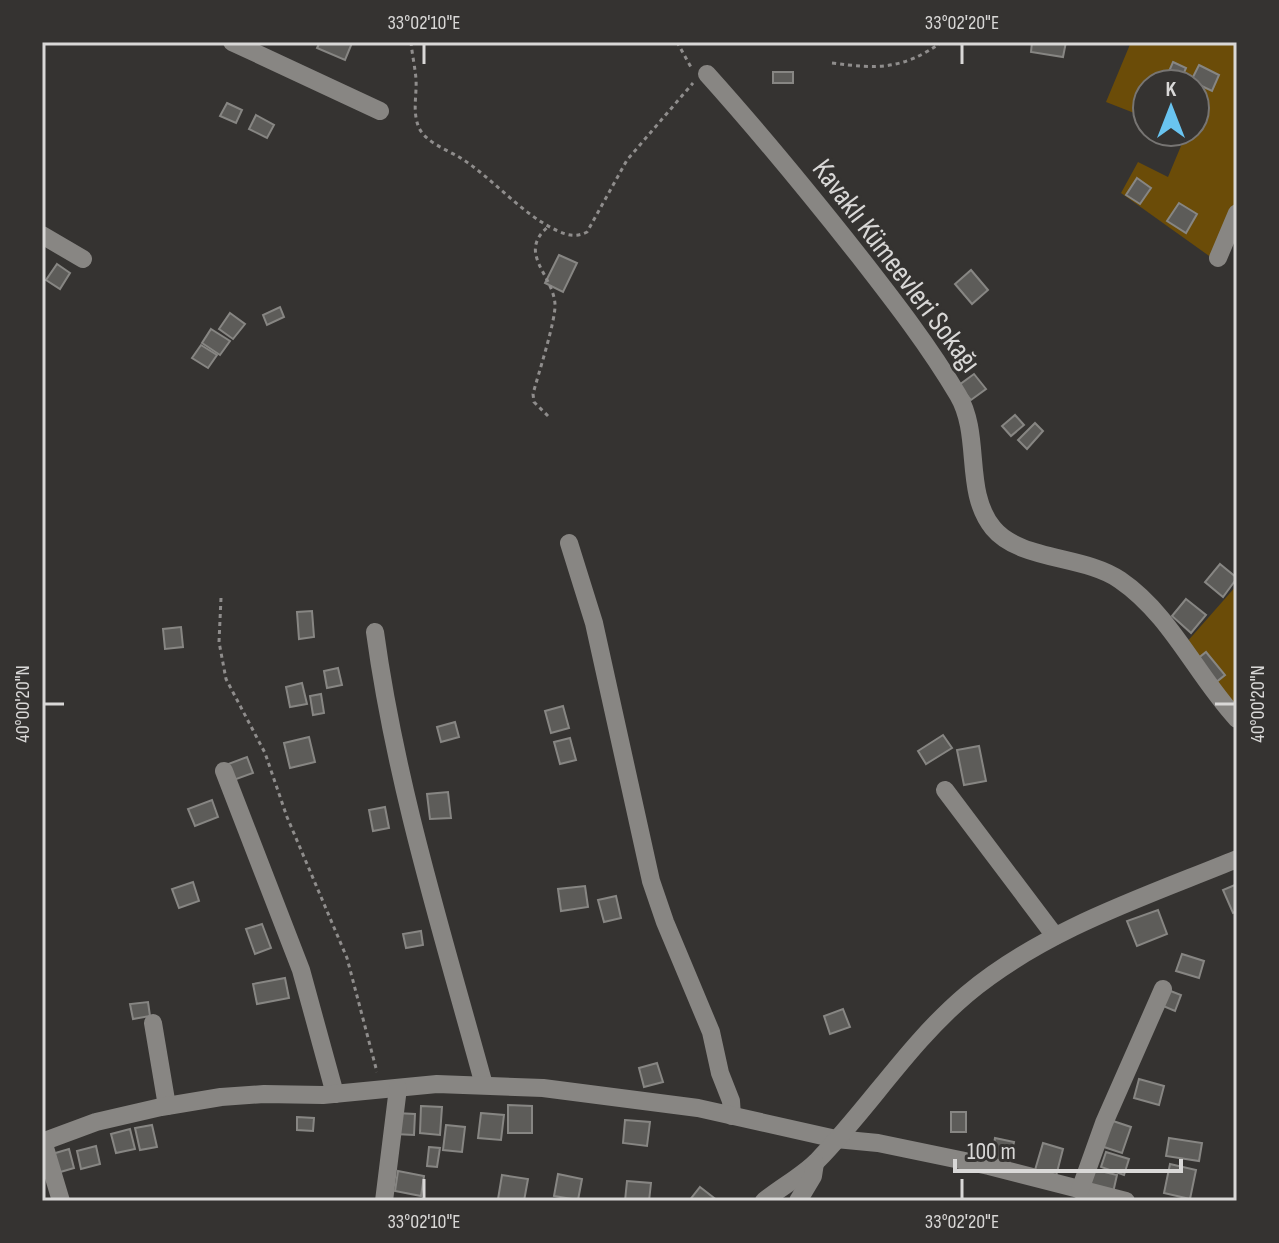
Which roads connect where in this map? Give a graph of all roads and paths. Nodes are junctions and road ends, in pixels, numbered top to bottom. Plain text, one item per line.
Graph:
1 (232, 42) edge
2 (411, 42) edge
3 (677, 42) edge
4 (942, 42) edge
5 (832, 63) dead end
6 (700, 76) junction
7 (380, 111) dead end
8 (1237, 213) edge
9 (549, 226) junction
10 (42, 235) edge
11 (1218, 258) dead end
12 (83, 259) dead end
13 (548, 416) dead end
14 (569, 543) dead end
15 (221, 598) dead end
16 (375, 632) dead end
17 (1237, 719) edge
18 (224, 771) dead end
19 (945, 790) dead end
20 (1237, 859) edge
21 (1055, 936) junction
22 (1163, 989) dead end
23 (153, 1023) dead end
24 (484, 1085) junction
25 (390, 1089) junction
26 (335, 1094) junction
27 (167, 1106) junction
28 (732, 1116) junction
29 (836, 1139) junction
30 (42, 1141) edge
31 (815, 1163) junction
32 (1080, 1190) junction
33 (61, 1201) edge
34 (384, 1201) edge
35 (764, 1201) edge
36 (798, 1201) edge
37 (1126, 1201) edge

1 - 7 street
2 - 9 path
3 - 6 path
4 - 5 path
6 - 9 path
6 - 17 street, Kavaklı Kümeevleri Sokağı
8 - 11 street
9 - 13 path
10 - 12 street
14 - 28 street
15 - 25 path
16 - 24 street
18 - 26 street
19 - 21 street
20 - 21 street
21 - 29 street
22 - 32 street
23 - 27 street
24 - 25 street
24 - 28 street
25 - 26 street
25 - 34 street
26 - 27 street
27 - 30 street
28 - 29 street
29 - 31 street
29 - 32 street
30 - 33 street
31 - 35 street
31 - 36 street
32 - 37 street

